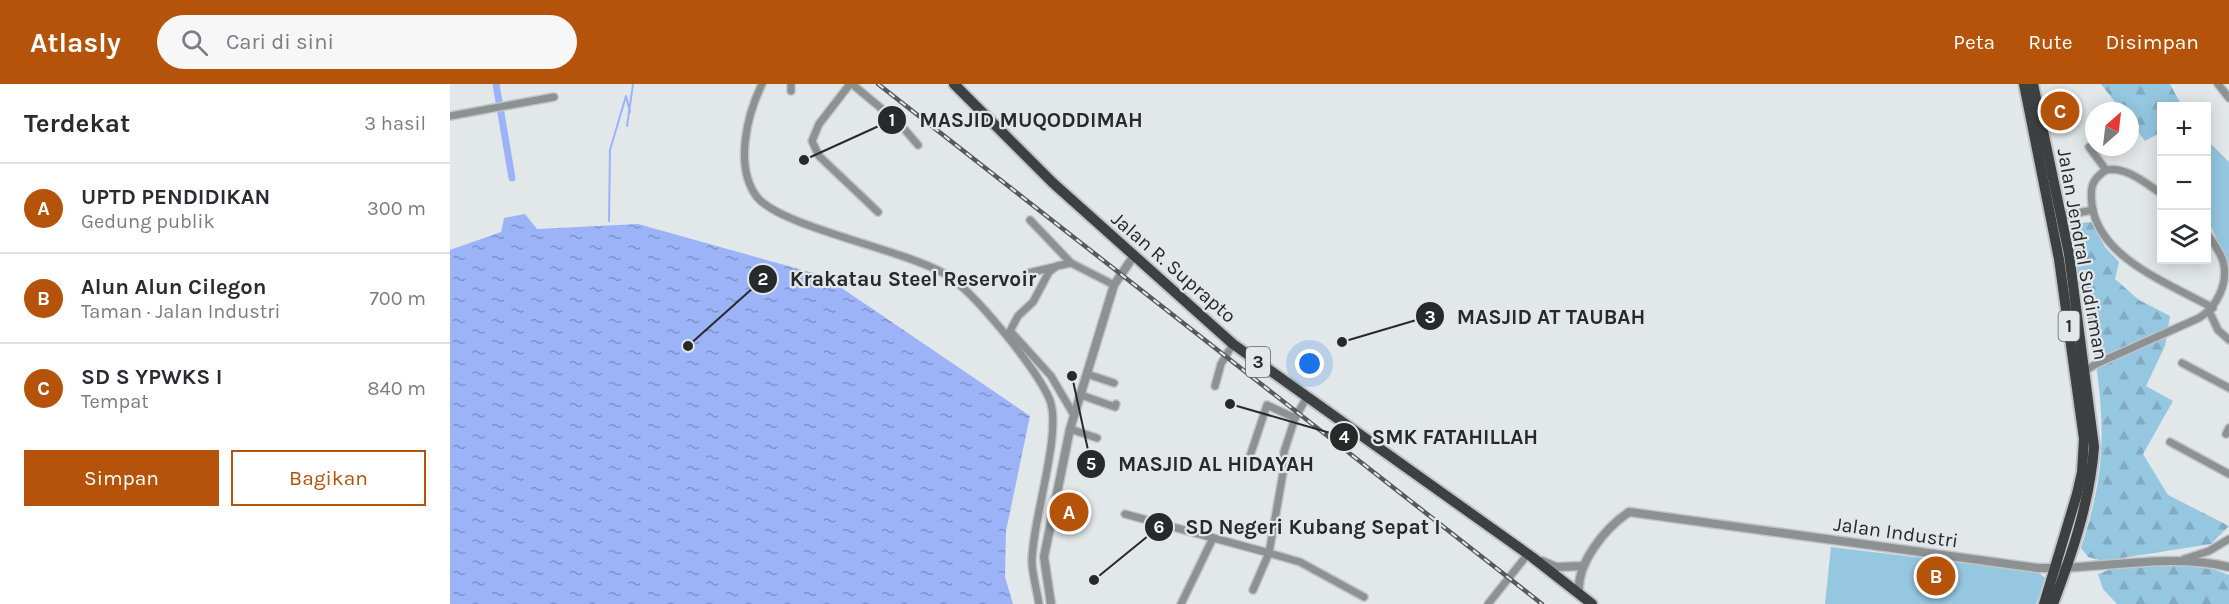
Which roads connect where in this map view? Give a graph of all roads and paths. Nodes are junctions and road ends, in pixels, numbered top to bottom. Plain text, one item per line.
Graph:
1 (762, 84) edge
2 (851, 84) edge
3 (954, 84) edge
4 (2024, 84) edge
5 (2033, 84) edge
6 (2218, 84) edge
7 (554, 97) dead end
8 (2229, 98) edge
9 (450, 116) edge
10 (918, 145) dead end
11 (2095, 156) edge
12 (2106, 170) junction
13 (2157, 191) edge
14 (2092, 210) junction
15 (878, 212) dead end
16 (2061, 216) junction
17 (1030, 220) dead end
18 (2211, 240) edge
19 (1133, 257) junction
20 (1071, 263) junction
21 (1057, 266) junction
22 (1028, 273) dead end
23 (1114, 285) junction
24 (2211, 310) junction
25 (1008, 334) junction
26 (2229, 340) edge
27 (1233, 344) junction
28 (2182, 363) dead end
29 (2085, 371) junction
30 (1087, 374) junction
31 (1114, 383) dead end
32 (1215, 386) dead end
33 (2229, 388) edge
34 (1080, 395) junction
35 (1307, 397) junction
36 (1116, 404) dead end
37 (1074, 415) junction
38 (1295, 418) junction
39 (1070, 429) junction
40 (1097, 438) dead end
41 (2170, 442) dead end
42 (1249, 459) dead end
43 (2229, 474) edge
44 (1125, 514) dead end
45 (1213, 538) junction
46 (2229, 539) edge
47 (1269, 554) junction
48 (1530, 556) junction
49 (2184, 559) junction
50 (1583, 566) junction
51 (2229, 567) edge
52 (2061, 568) junction
53 (1253, 590) dead end
54 (1579, 594) junction
55 (1364, 597) dead end
56 (1491, 603) edge
57 (1039, 604) edge
58 (1051, 604) edge
59 (1181, 604) edge
60 (1592, 604) edge
61 (2044, 604) edge
62 (2053, 604) edge

1 - 25 street
2 - 10 street
2 - 15 street
3 - 19 highway, Jalan R. Suprapto / 3
4 - 52 highway, Jalan Jendral Sudirman / 1
5 - 16 highway, Jalan Jendral Sudirman / 1
6 - 8 street
7 - 9 street
11 - 12 street
12 - 13 street
12 - 14 street
14 - 16 street
14 - 24 street
16 - 29 highway, Jalan Jendral Sudirman / 1
17 - 20 street
18 - 24 street
19 - 23 street
19 - 27 highway, Jalan R. Suprapto / 3
20 - 21 street
20 - 23 street
21 - 22 street
21 - 25 street
23 - 30 street
24 - 26 street
24 - 29 street
25 - 37 street
25 - 57 street
27 - 32 street
27 - 35 highway, Jalan R. Suprapto / 3
28 - 33 street
29 - 52 highway, Jalan Jendral Sudirman / 1
30 - 31 street
30 - 34 street
34 - 36 street
34 - 37 street
35 - 38 street
35 - 48 highway, Jalan R. Suprapto / 3
37 - 39 street
38 - 42 street
38 - 47 street
39 - 40 street
39 - 58 street
41 - 43 street
44 - 45 street
45 - 47 street
45 - 59 street
46 - 49 street
47 - 53 street
47 - 55 street
48 - 50 street
48 - 54 highway, Jalan R. Suprapto / 3
48 - 56 street
49 - 51 street, Jalan Industri
49 - 52 street, Jalan Industri
50 - 52 street, Jalan Industri
50 - 54 street, Jalan Industri
52 - 61 highway, Jalan Jendral Sudirman / 1
52 - 62 highway, Jalan Jendral Sudirman / 1
54 - 60 highway, Jalan R. Suprapto / 3

